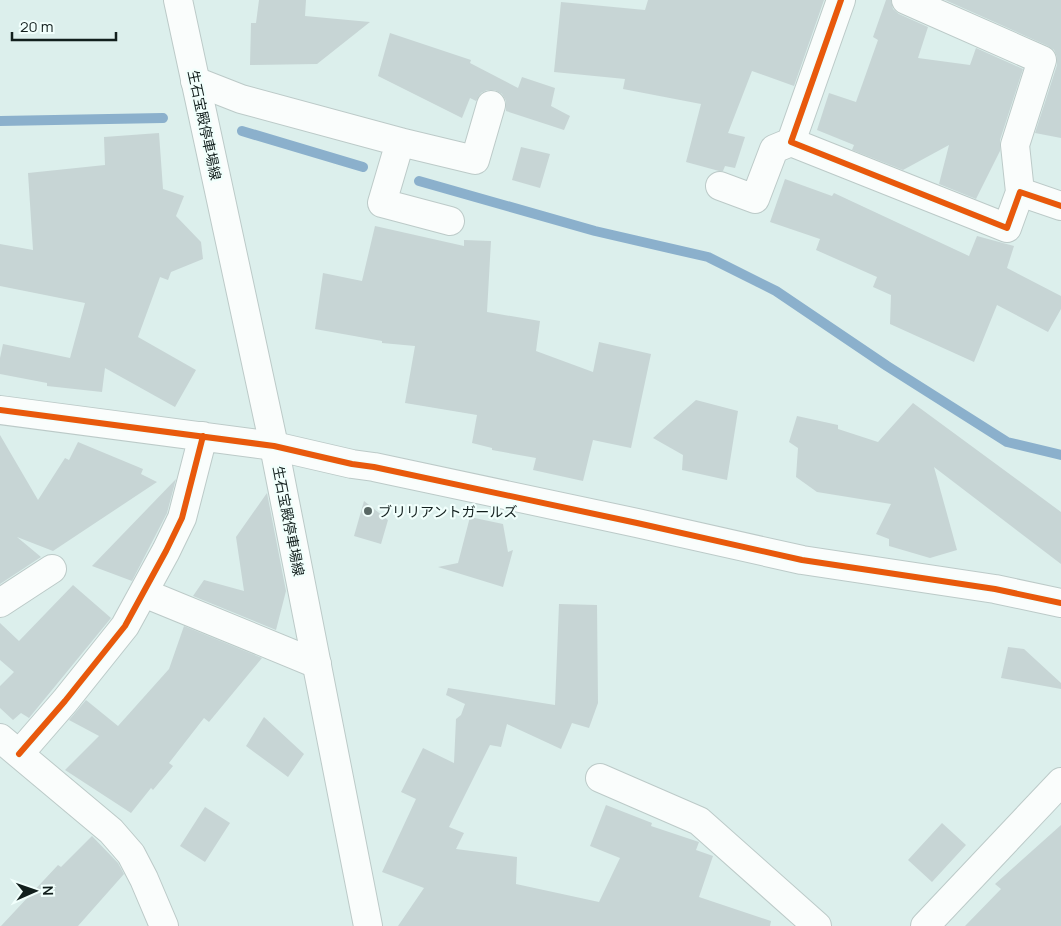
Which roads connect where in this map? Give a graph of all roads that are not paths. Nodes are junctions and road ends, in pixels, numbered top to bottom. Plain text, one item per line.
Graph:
1 (178, 0) edge
2 (842, 0) edge
3 (906, 0) edge
4 (195, 81) junction
5 (491, 105) dead end
6 (400, 142) junction
7 (791, 142) junction
8 (720, 186) dead end
9 (1020, 192) junction
10 (1061, 206) edge
11 (450, 221) dead end
12 (0, 410) edge
13 (203, 436) junction
14 (274, 446) junction
15 (52, 569) dead end
16 (144, 592) junction
17 (1061, 602) edge
18 (0, 603) edge
19 (317, 664) junction
20 (9, 746) edge
21 (600, 778) dead end
22 (1061, 782) edge
23 (164, 926) edge
24 (368, 926) edge
25 (817, 926) edge
26 (925, 926) edge

1 - 4 street, 生石宝殿停車場線
2 - 7 street
3 - 9 street
4 - 6 street
4 - 14 street, 生石宝殿停車場線
5 - 6 street
6 - 11 street
7 - 8 street
7 - 9 street
9 - 10 street
12 - 13 street
13 - 14 street
13 - 16 street
14 - 17 street
14 - 19 street, 生石宝殿停車場線
15 - 18 street
16 - 19 street
16 - 20 street
19 - 24 street, 生石宝殿停車場線
20 - 23 street
21 - 25 street
22 - 26 street

